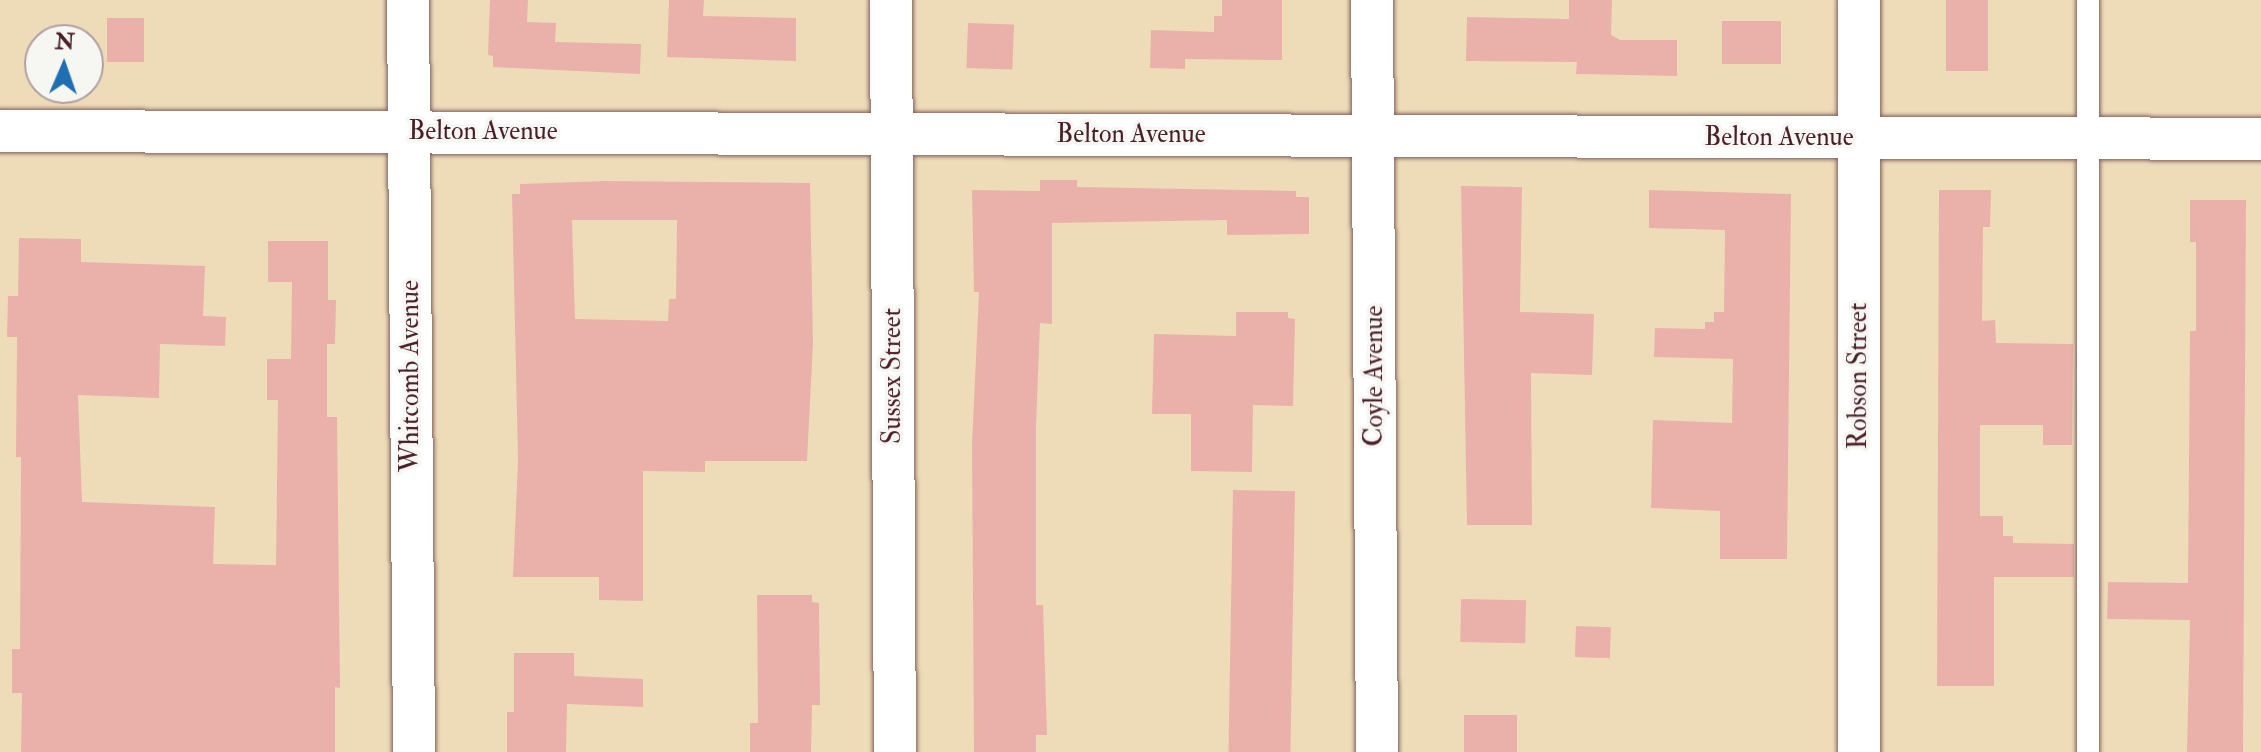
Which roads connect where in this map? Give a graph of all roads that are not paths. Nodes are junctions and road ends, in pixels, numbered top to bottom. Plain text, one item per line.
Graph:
1 (408, 0) edge
2 (891, 0) edge
3 (1372, 0) edge
4 (1859, 0) edge
5 (2088, 0) edge
6 (0, 131) edge
7 (409, 132) junction
8 (892, 134) junction
9 (1373, 136) junction
10 (2087, 137) junction
11 (1859, 139) junction
12 (2261, 139) edge
13 (414, 752) edge
14 (895, 752) edge
15 (1377, 752) edge
16 (1859, 752) edge
17 (2088, 752) edge

1 - 7 street, Whitcomb Avenue
2 - 8 street, Sussex Street
3 - 9 street, Coyle Avenue
4 - 11 street, Robson Street
5 - 10 lane
6 - 7 street, Belton Avenue
7 - 8 street, Belton Avenue
7 - 13 street, Whitcomb Avenue
8 - 9 street, Belton Avenue
8 - 14 street, Sussex Street
9 - 11 street, Belton Avenue
9 - 15 street, Coyle Avenue
10 - 11 street, Belton Avenue
10 - 12 street, Belton Avenue
10 - 17 lane
11 - 16 street, Robson Street

